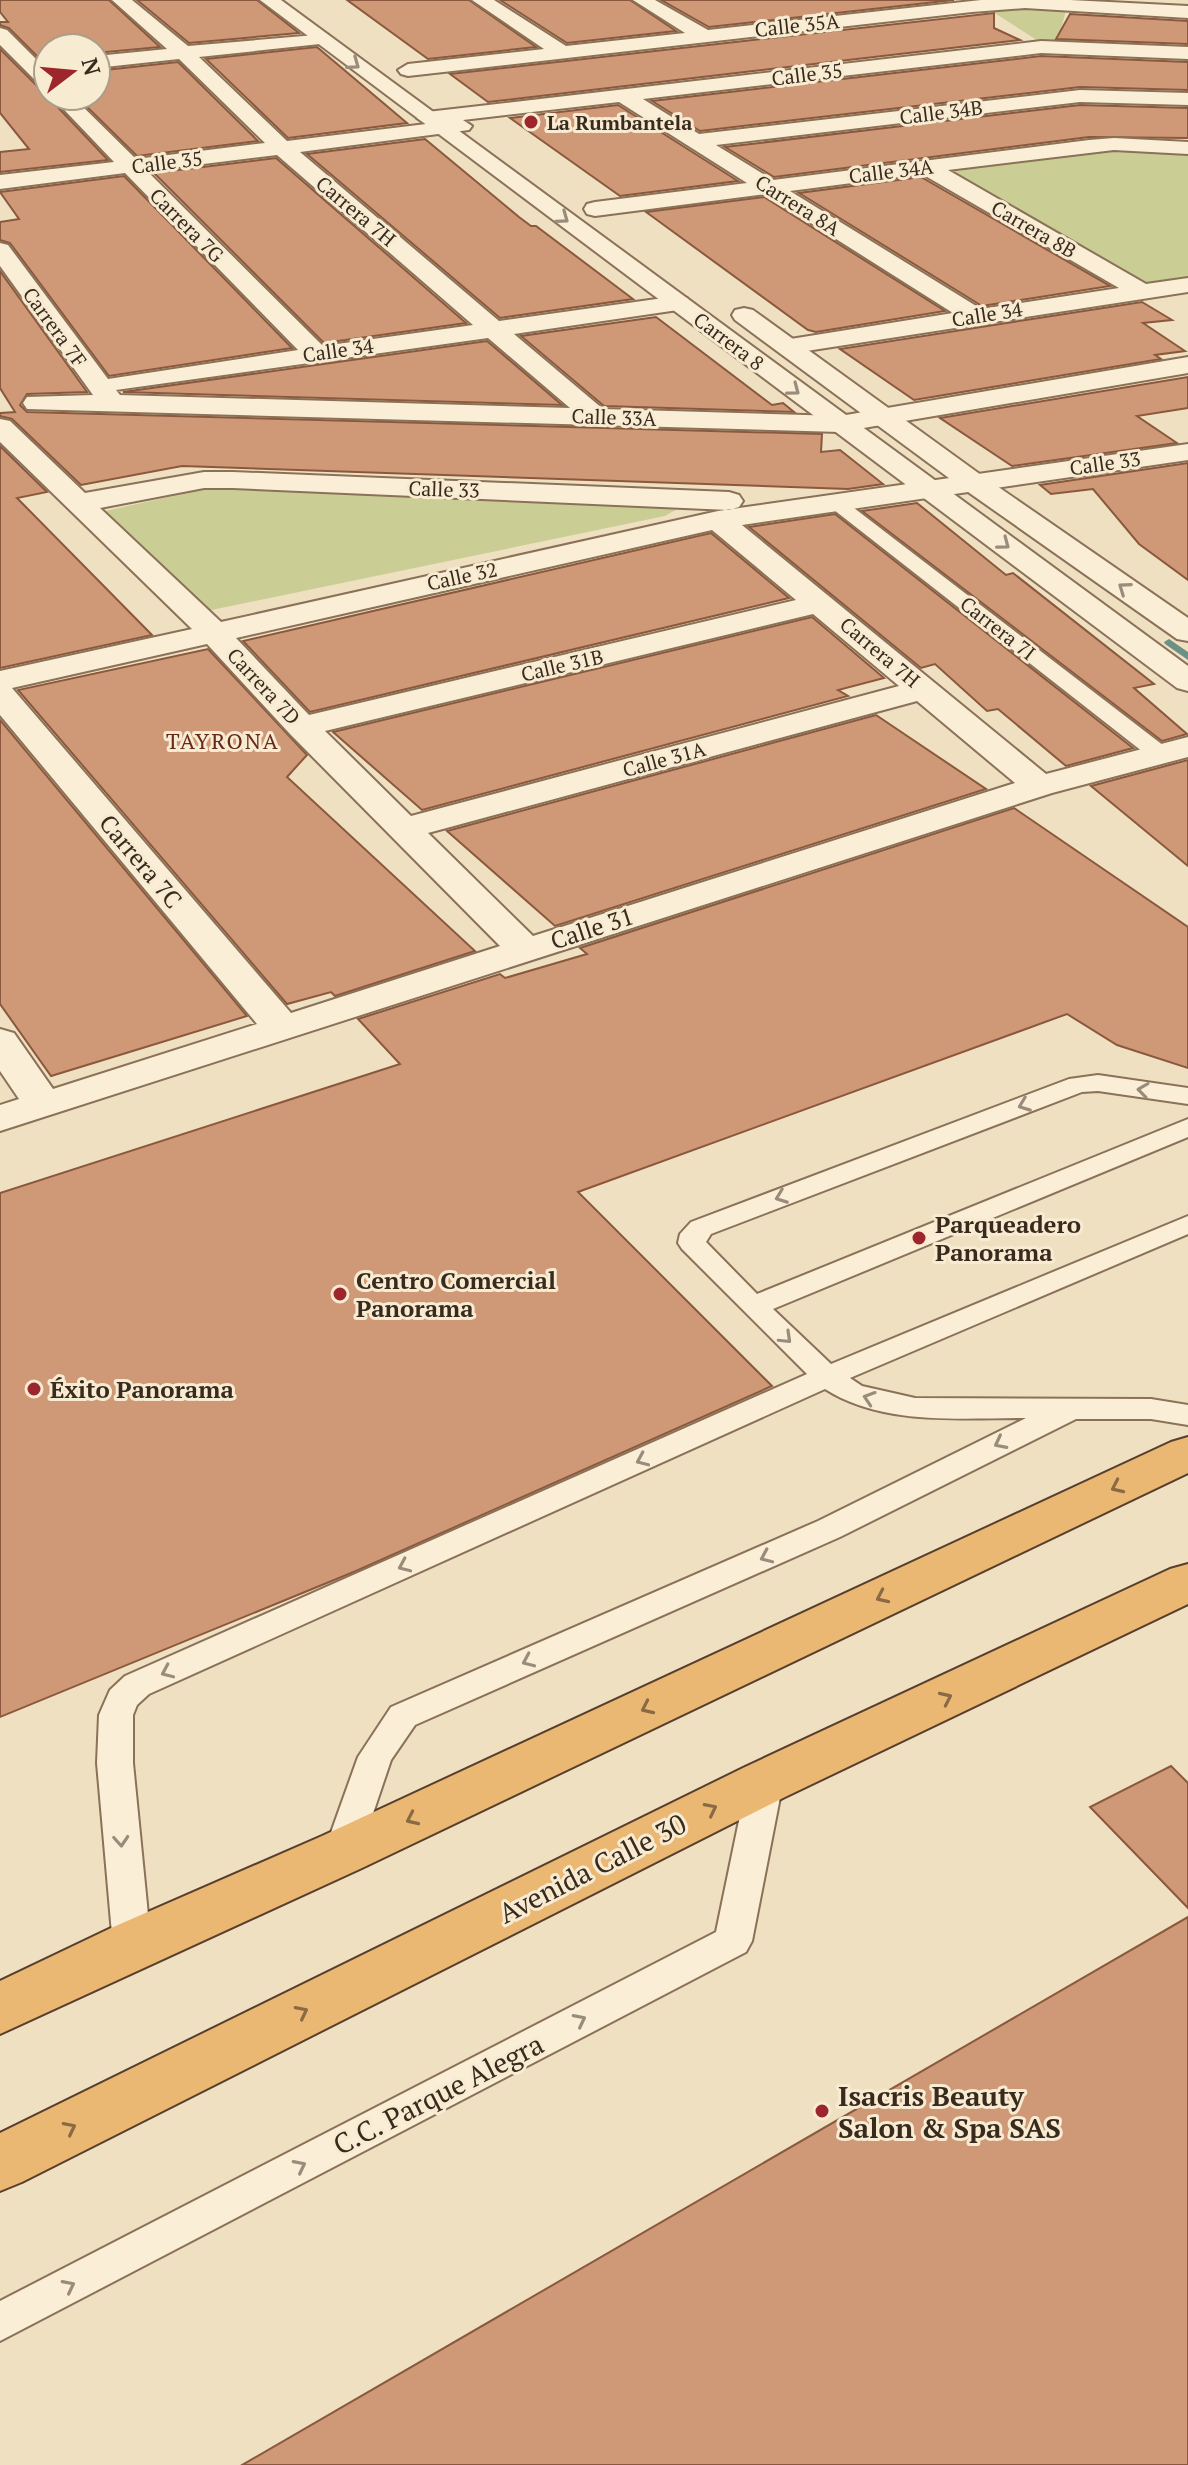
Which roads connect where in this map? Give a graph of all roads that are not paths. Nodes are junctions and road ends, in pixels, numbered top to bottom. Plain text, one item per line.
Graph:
1 (121, 0) edge
2 (269, 0) edge
3 (481, 0) edge
4 (642, 0) edge
5 (965, 3) edge
6 (1118, 4) edge
7 (817, 7) dead end
8 (1188, 12) edge
9 (844, 20) junction
10 (0, 34) edge
11 (704, 36) junction
12 (320, 38) junction
13 (562, 52) junction
14 (184, 53) junction
15 (1188, 53) edge
16 (112, 60) edge
17 (32, 62) edge
18 (402, 66) joint
19 (11, 70) dead end
20 (32, 71) edge
21 (622, 95) junction
22 (1188, 99) edge
23 (76, 112) edge
24 (446, 112) junction
25 (500, 141) dead end
26 (695, 141) junction
27 (282, 148) junction
28 (1188, 148) edge
29 (128, 167) junction
30 (926, 167) junction
31 (0, 182) edge
32 (768, 186) junction
33 (571, 192) dead end
34 (595, 209) junction
35 (619, 226) dead end
36 (0, 250) edge
37 (1188, 285) edge
38 (1141, 291) junction
39 (678, 303) junction
40 (727, 304) dead end
41 (975, 316) junction
42 (495, 329) junction
43 (787, 346) junction
44 (316, 353) junction
45 (1188, 365) edge
46 (105, 394) junction
47 (0, 405) edge
48 (595, 416) junction
49 (885, 416) junction
50 (840, 424) junction
51 (0, 427) edge
52 (1188, 452) edge
53 (971, 481) junction
54 (928, 488) junction
55 (78, 503) junction
56 (823, 503) junction
57 (718, 520) junction
58 (822, 603) junction
59 (212, 631) junction
60 (1188, 632) edge
61 (0, 681) edge
62 (1188, 681) edge
63 (924, 689) junction
64 (0, 694) edge
65 (302, 727) junction
66 (1174, 751) edge
67 (1040, 786) junction
68 (403, 829) junction
69 (524, 949) junction
70 (282, 1028) junction
71 (0, 1041) edge
72 (1188, 1096) edge
73 (44, 1105) junction
74 (0, 1119) edge
75 (1188, 1127) edge
76 (1188, 1224) edge
77 (753, 1306) junction
78 (827, 1377) junction
79 (1070, 1409) junction
80 (1188, 1415) edge
81 (1188, 1453) edge
82 (1188, 1582) edge
83 (765, 1782) junction
84 (342, 1852) junction
85 (132, 1945) junction
86 (0, 2009) edge
87 (0, 2163) edge
88 (0, 2322) edge

1 - 14 street, Carrera 7H
2 - 12 street, Carrera 8
3 - 13 street
4 - 11 street
5 - 6 street, Calle 35A
5 - 9 street, Calle 35A
6 - 8 street, Calle 35A
7 - 9 street
9 - 11 street, Calle 35A
10 - 17 street
11 - 13 street, Calle 35A
12 - 14 street
12 -> 24 street, Carrera 8
13 - 18 street, Calle 35A
14 - 16 street
14 - 27 street, Carrera 7H
15 - 21 street, Calle 35
18 - 24 street, Carrera 8
19 - 20 street
21 - 24 street, Calle 35
21 - 26 street, Carrera 8A
22 - 26 street, Calle 34B
23 - 29 street, Carrera 7G
24 - 25 street, Carrera 8
24 - 27 street, Calle 35
24 -> 39 street, Carrera 8
26 - 32 street, Carrera 8A
27 - 29 street, Calle 35
27 - 42 street, Carrera 7H
28 - 30 street, Calle 34A
29 - 31 street, Calle 35
29 - 44 street, Carrera 7G
30 - 32 street, Calle 34A
30 - 38 street, Carrera 8B
32 - 34 street, Calle 34A
32 - 41 street, Carrera 8A
33 - 34 street
34 - 35 street
36 - 46 street, Carrera 7F
37 - 38 street, Calle 34
38 - 41 street, Calle 34
39 - 42 street, Calle 34
39 -> 50 street, Carrera 8
40 - 43 street, Carrera 8
41 - 43 street, Calle 34
42 - 44 street, Calle 34
42 - 48 street, Carrera 7H
43 - 49 street, Carrera 8
44 - 46 street, Calle 34
45 - 49 street, Calle 33A
46 - 47 street, Calle 33A
46 - 48 street, Calle 33A
48 - 50 street, Calle 33A
49 - 50 street, Calle 33A
49 - 53 street, Carrera 8
50 - 54 street, Carrera 8
51 - 55 street, Carrera 7D
52 - 53 street, Calle 33
53 - 54 street, Calle 33
60 -> 53 street, Carrera 8
54 - 56 street, Calle 32
54 -> 62 street, Carrera 8
55 - 56 street, Calle 33
55 - 59 street, Carrera 7D
56 - 57 street, Calle 32
56 - 66 lane, Carrera 7I
57 - 58 street, Carrera 7H
57 - 59 street, Calle 32
58 - 63 street, Carrera 7H
58 - 65 street, Calle 31B
59 - 61 street, Calle 32
59 - 65 street, Carrera 7D
63 - 67 street, Carrera 7H
63 - 68 street, Calle 31A
64 - 70 street, Carrera 7C
65 - 68 street, Carrera 7D
66 - 67 street, Calle 31
67 - 69 street, Calle 31
68 - 69 street, Carrera 7D
69 - 70 street, Calle 31
70 - 73 street, Calle 31
71 - 73 street
72 -> 77 lane
73 - 74 street, Calle 31
75 - 77 lane
76 - 78 lane
77 -> 78 lane
79 -> 78 lane
78 -> 85 lane
79 - 80 lane
79 -> 84 lane
81 -> 84 highway
83 -> 82 highway, Avenida Calle 30
87 -> 83 highway, Avenida Calle 30
88 -> 83 lane, C.C. Parque Alegra
84 - 85 highway
85 - 86 highway

